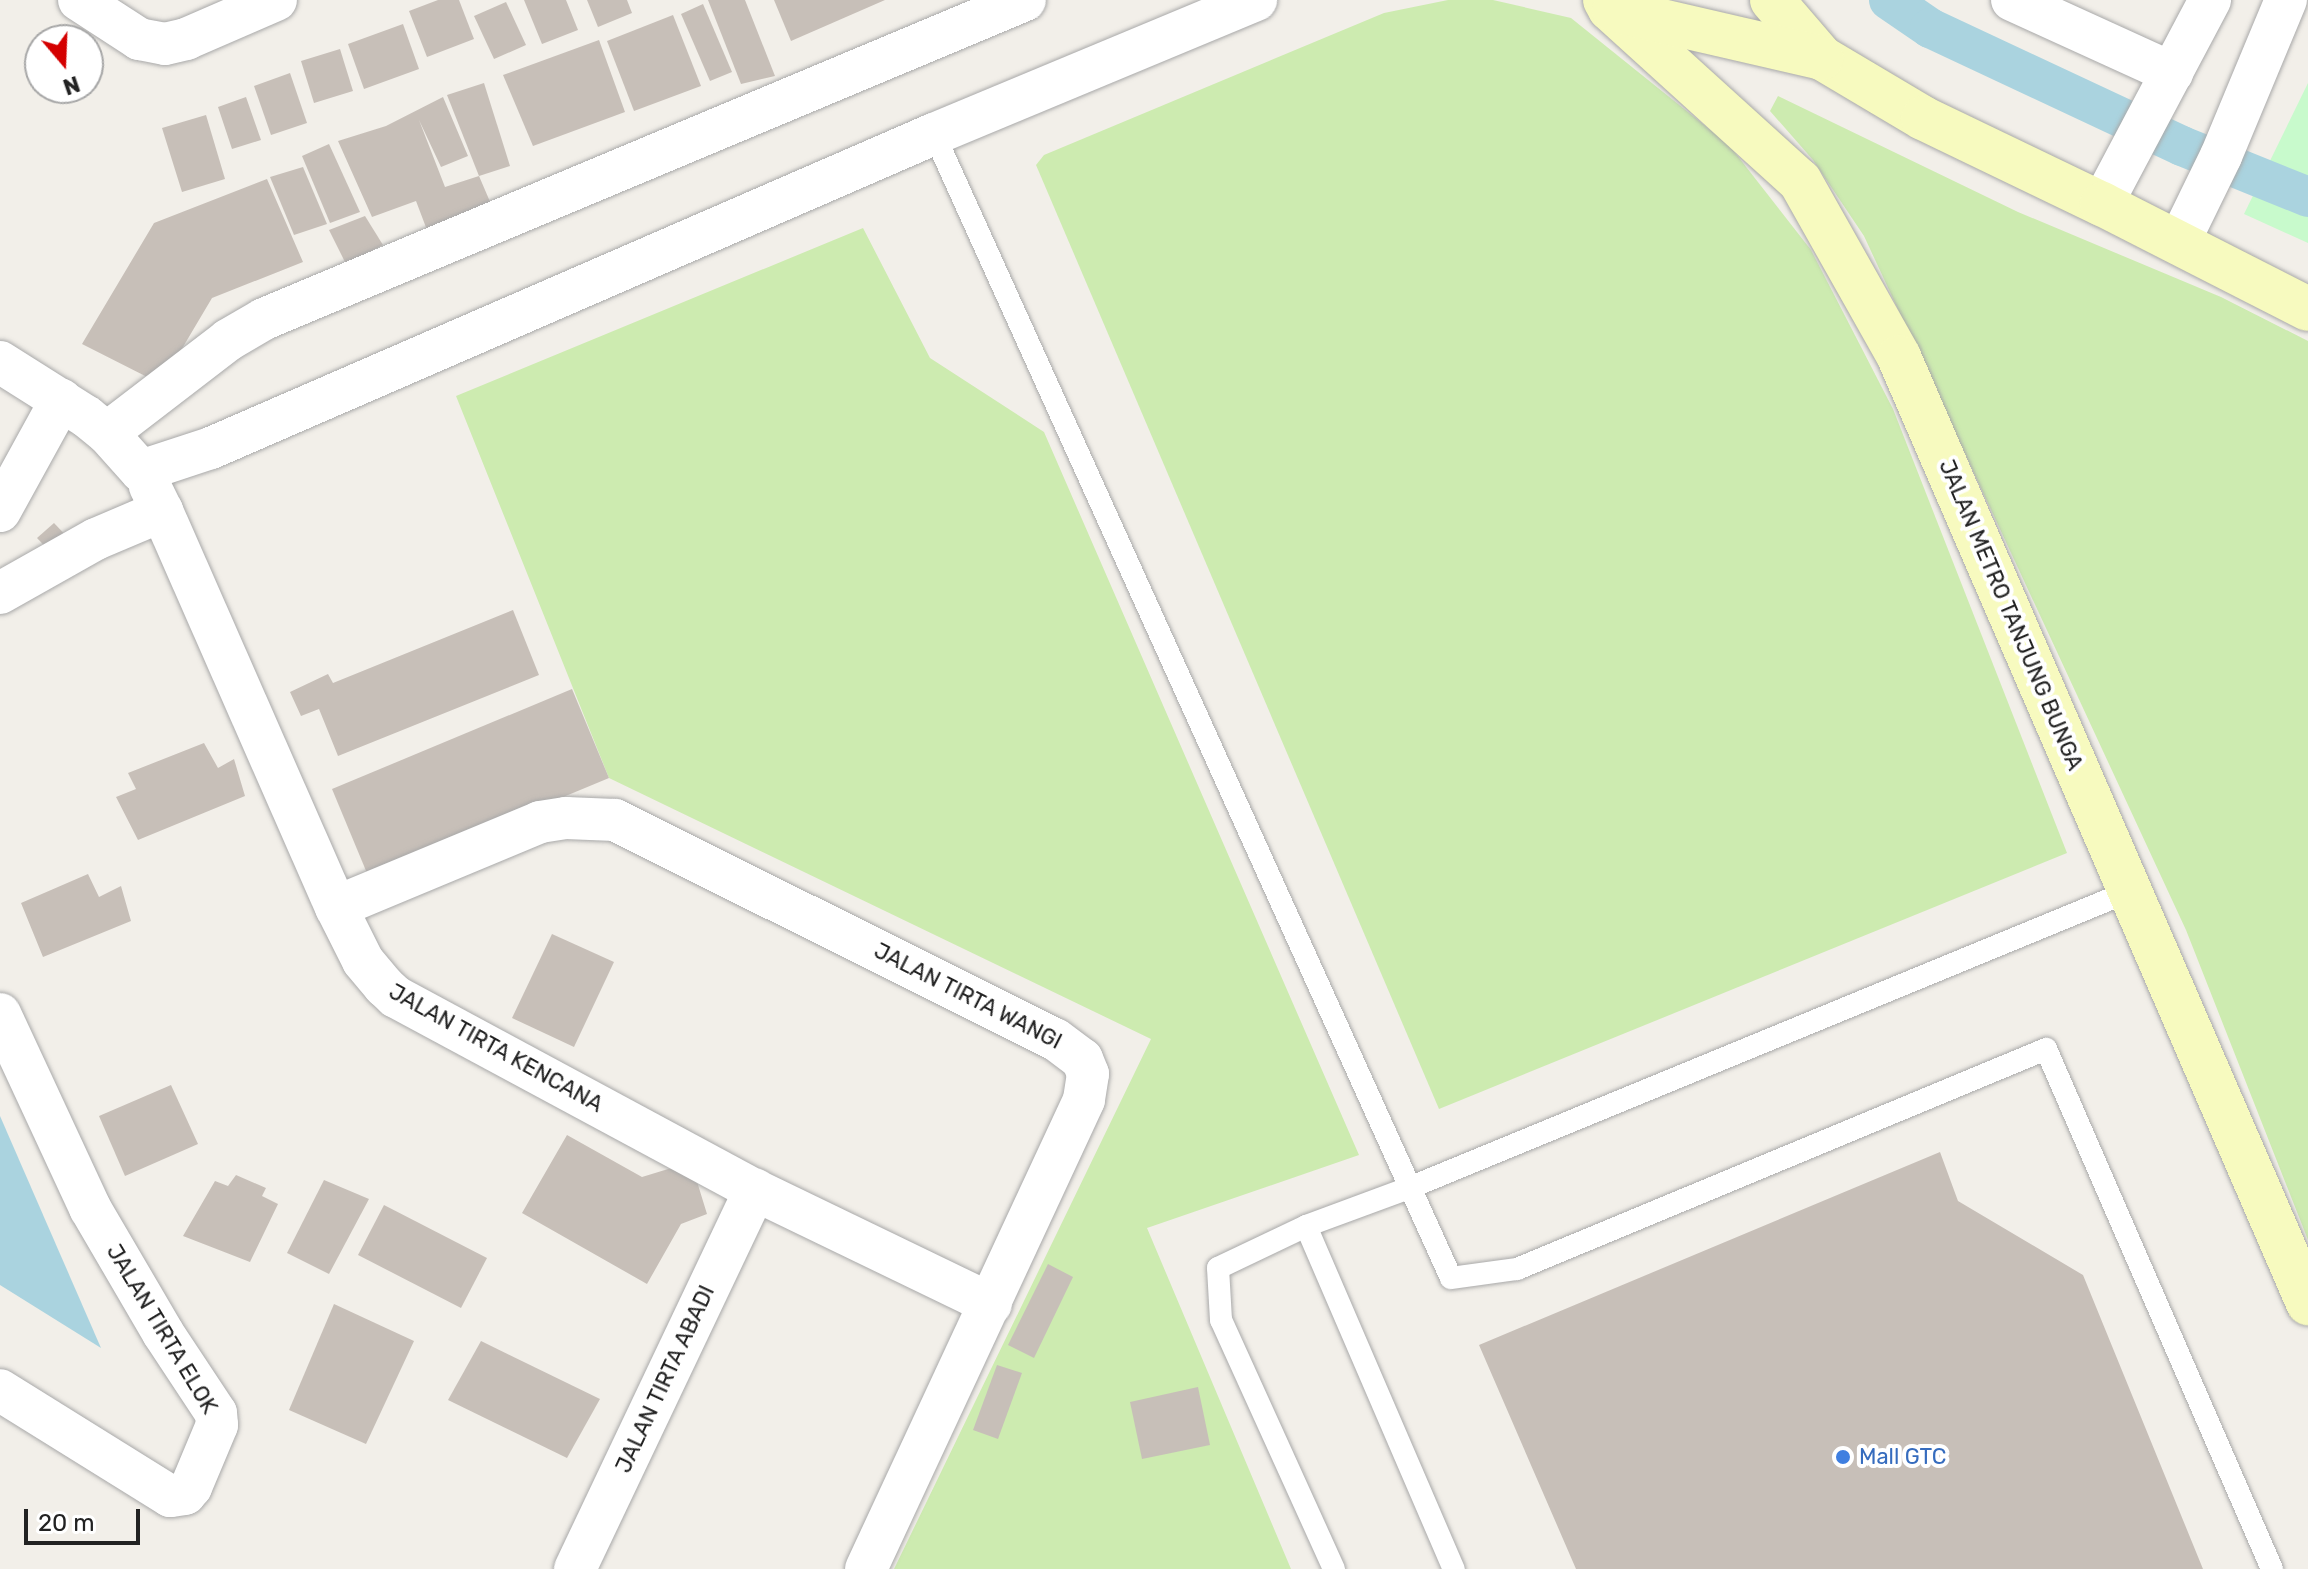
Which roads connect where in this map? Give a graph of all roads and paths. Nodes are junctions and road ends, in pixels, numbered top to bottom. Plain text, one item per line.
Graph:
1 (79, 0) edge
2 (276, 0) edge
3 (1025, 0) edge
4 (1256, 0) edge
5 (1772, 0) edge
6 (2012, 0) edge
7 (2210, 0) edge
8 (2286, 0) edge
9 (1598, 3) edge
10 (1822, 58) junction
11 (2172, 73) junction
12 (934, 134) junction
13 (2110, 189) junction
14 (2179, 242) junction
15 (2308, 309) edge
16 (0, 362) edge
17 (61, 400) junction
18 (107, 433) junction
19 (141, 471) junction
20 (0, 511) edge
21 (162, 511) junction
22 (0, 593) edge
23 (2130, 891) junction
24 (336, 907) junction
25 (0, 1014) edge
26 (1409, 1188) junction
27 (755, 1190) junction
28 (1306, 1226) junction
29 (2308, 1303) edge
30 (991, 1304) junction
31 (0, 1390) edge
32 (575, 1569) edge
33 (866, 1569) edge
34 (1334, 1569) edge
35 (1454, 1569) edge
36 (2272, 1569) edge

1 - 2 street
3 - 18 street
4 - 12 street
5 - 10 main road
6 - 11 street
7 - 11 street
8 - 14 street
9 - 10 main road
9 - 23 main road, JALAN METRO TANJUNG BUNGA
10 - 13 main road
11 - 13 street
12 - 19 street
12 - 26 lane
13 - 14 main road
14 - 15 main road
16 - 17 street, JALAN TIRTA KENCANA
17 - 18 street, JALAN TIRTA KENCANA
17 - 20 street
18 - 19 street, JALAN TIRTA KENCANA
19 - 21 street, JALAN TIRTA KENCANA
21 - 22 street
21 - 24 street, JALAN TIRTA KENCANA
23 - 26 lane
23 - 29 main road, JALAN METRO TANJUNG BUNGA
24 - 27 street, JALAN TIRTA KENCANA
24 - 30 street, JALAN TIRTA WANGI
25 - 31 street, JALAN TIRTA ELOK
26 - 28 lane
26 - 36 lane
27 - 30 street, JALAN TIRTA KENCANA
27 - 32 street, JALAN TIRTA ABADI
28 - 34 lane
28 - 35 lane
30 - 33 street, JALAN TIRTA WANGI

